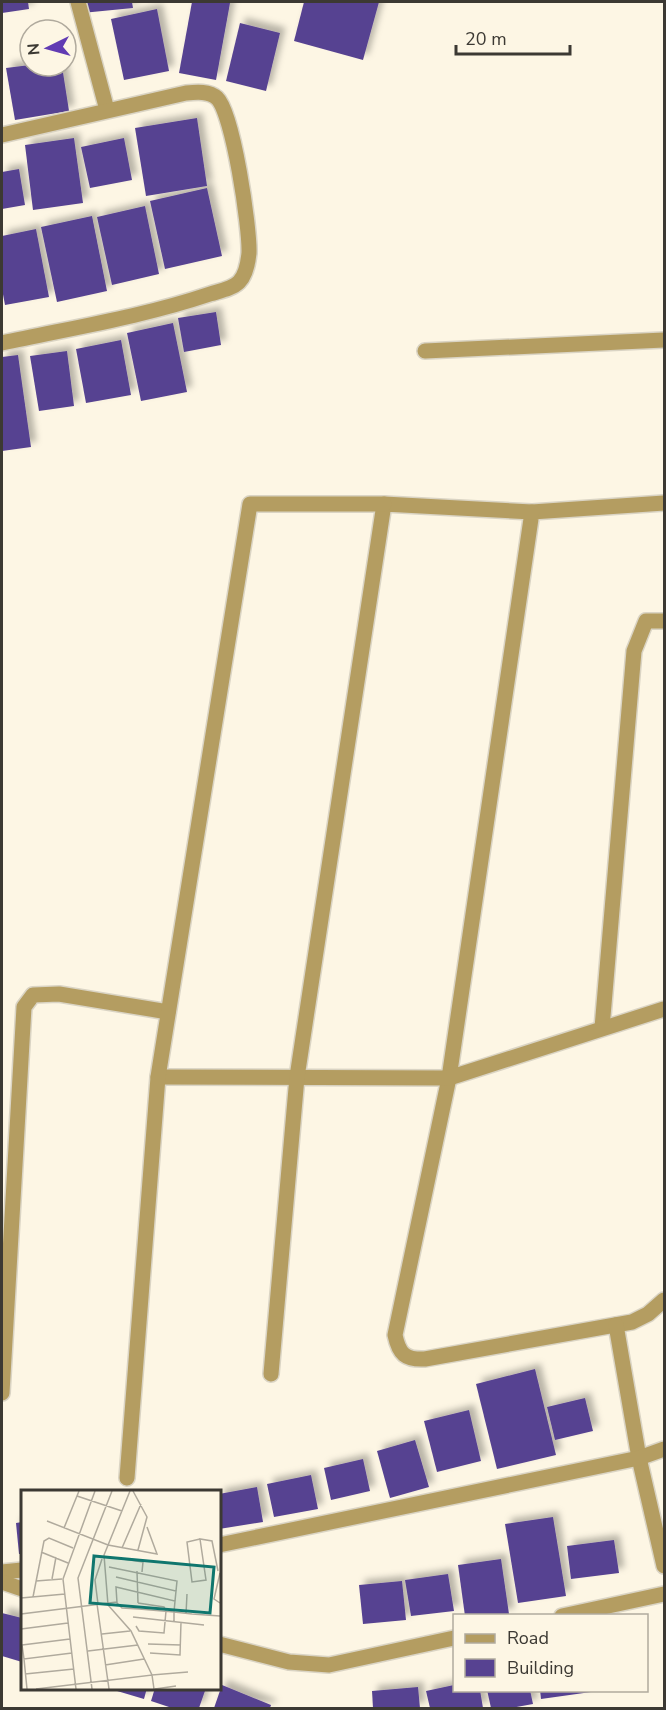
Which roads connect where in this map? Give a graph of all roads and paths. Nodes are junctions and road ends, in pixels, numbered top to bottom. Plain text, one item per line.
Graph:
1 (78, 2) edge
2 (106, 110) junction
3 (2, 135) edge
4 (664, 340) edge
5 (2, 343) edge
6 (425, 351) dead end
7 (664, 503) edge
8 (384, 504) junction
9 (532, 512) junction
10 (664, 621) edge
11 (664, 1009) edge
12 (168, 1012) junction
13 (602, 1028) junction
14 (158, 1077) junction
15 (297, 1077) junction
16 (448, 1078) junction
17 (664, 1300) edge
18 (616, 1325) junction
19 (271, 1374) dead end
20 (2, 1393) edge
21 (664, 1449) edge
22 (639, 1458) junction
23 (127, 1478) dead end
24 (220, 1545) edge
25 (664, 1566) edge
26 (21, 1570) edge
27 (2, 1572) edge
28 (2, 1582) edge
29 (21, 1588) edge
30 (664, 1594) edge
31 (571, 1614) edge
32 (453, 1638) edge
33 (220, 1644) edge

1 - 2 street
2 - 3 street
2 - 5 street
4 - 6 street
7 - 9 street
8 - 9 street
8 - 12 street
8 - 15 street
9 - 16 street
10 - 13 street
11 - 13 street
12 - 14 street
12 - 20 street
13 - 16 street
14 - 15 street
14 - 23 street
15 - 16 street
15 - 19 street
16 - 18 street
17 - 18 street
18 - 22 street
21 - 22 street
22 - 24 street
22 - 25 street
26 - 27 street
28 - 29 street
30 - 31 street
32 - 33 street

